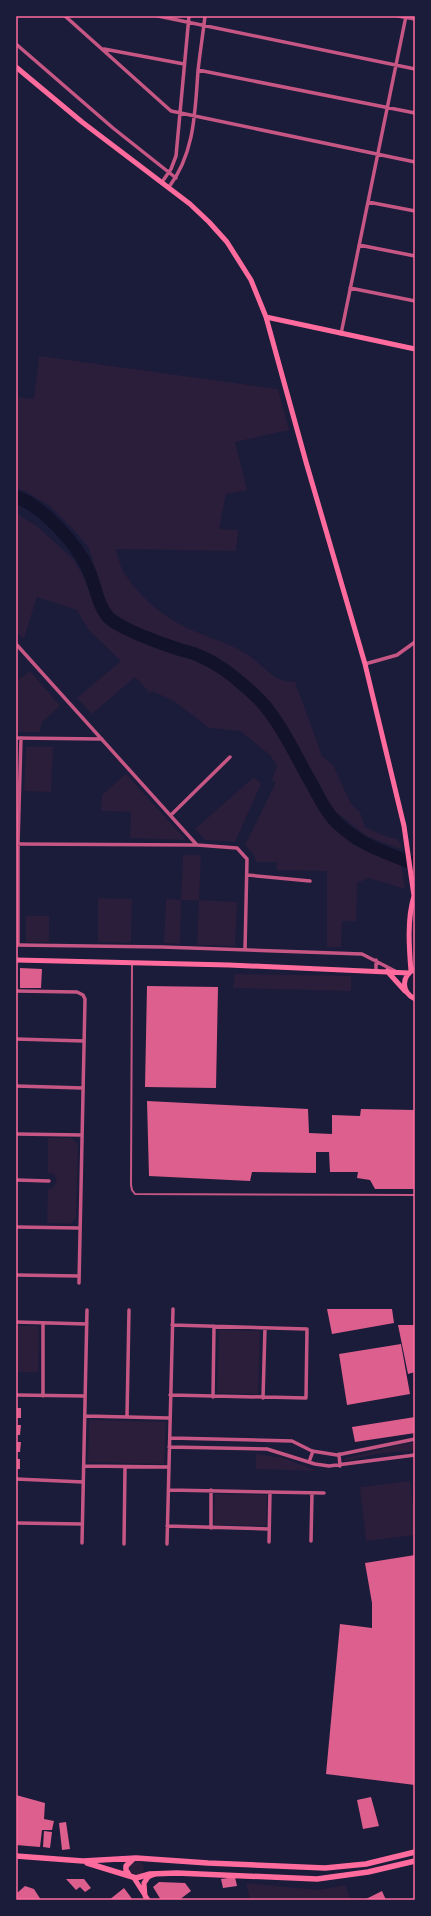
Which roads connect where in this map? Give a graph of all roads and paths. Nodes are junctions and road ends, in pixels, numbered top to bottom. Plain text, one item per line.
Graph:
1 (65, 16) edge
2 (158, 16) edge
3 (189, 16) edge
4 (205, 16) edge
5 (398, 16) edge
6 (406, 17) edge
7 (415, 20) edge
8 (189, 22) junction
9 (204, 25) junction
10 (16, 44) edge
11 (103, 49) junction
12 (184, 64) junction
13 (396, 65) junction
14 (16, 67) edge
15 (415, 69) edge
16 (198, 70) junction
17 (387, 107) junction
18 (415, 113) edge
19 (179, 114) junction
20 (195, 117) junction
21 (378, 154) junction
22 (415, 162) edge
23 (169, 172) junction
24 (176, 178) junction
25 (162, 182) junction
26 (169, 187) junction
27 (368, 202) junction
28 (415, 211) edge
29 (359, 245) junction
30 (415, 256) edge
31 (350, 288) junction
32 (415, 301) edge
33 (266, 317) junction
34 (341, 334) junction
35 (415, 349) edge
36 (415, 642) edge
37 (16, 644) edge
38 (365, 664) junction
39 (16, 738) edge
40 (21, 738) junction
41 (102, 739) junction
42 (230, 757) dead end
43 (171, 815) junction
44 (17, 844) edge
45 (197, 845) junction
46 (247, 875) junction
47 (310, 881) dead end
48 (414, 896) junction
49 (415, 904) edge
50 (17, 945) edge
51 (245, 950) junction
52 (16, 960) edge
53 (376, 960) junction
54 (132, 962) junction
55 (376, 970) junction
56 (387, 971) junction
57 (395, 971) junction
58 (412, 971) edge
59 (16, 991) edge
60 (407, 993) junction
61 (415, 999) edge
62 (16, 1038) edge
63 (84, 1040) junction
64 (16, 1086) edge
65 (83, 1088) junction
66 (16, 1134) edge
67 (82, 1135) junction
68 (16, 1180) edge
69 (49, 1181) dead end
70 (415, 1195) edge
71 (16, 1227) edge
72 (79, 1228) junction
73 (16, 1275) edge
74 (79, 1276) junction
75 (79, 1283) dead end
76 (173, 1309) dead end
77 (87, 1310) dead end
78 (129, 1310) dead end
79 (16, 1322) edge
80 (43, 1323) junction
81 (87, 1324) junction
82 (172, 1325) junction
83 (214, 1326) junction
84 (265, 1328) junction
85 (16, 1395) edge
86 (170, 1395) junction
87 (43, 1396) junction
88 (85, 1396) junction
89 (213, 1397) junction
90 (263, 1398) junction
91 (85, 1416) junction
92 (127, 1416) junction
93 (169, 1418) junction
94 (170, 1438) junction
95 (415, 1439) edge
96 (220, 1440) junction
97 (268, 1440) junction
98 (170, 1447) junction
99 (220, 1447) junction
100 (267, 1449) junction
101 (313, 1451) junction
102 (339, 1454) junction
103 (415, 1455) edge
104 (309, 1462) junction
105 (84, 1466) junction
106 (340, 1466) junction
107 (125, 1467) junction
108 (169, 1467) junction
109 (16, 1479) edge
110 (83, 1482) junction
111 (169, 1490) junction
112 (211, 1490) junction
113 (270, 1492) junction
114 (312, 1493) junction
115 (324, 1493) dead end
116 (16, 1523) edge
117 (82, 1524) junction
118 (167, 1526) junction
119 (211, 1528) junction
120 (269, 1529) junction
121 (311, 1541) dead end
122 (82, 1542) dead end
123 (269, 1542) dead end
124 (124, 1544) dead end
125 (167, 1544) dead end
126 (415, 1852) edge
127 (16, 1856) edge
128 (133, 1859) junction
129 (83, 1861) junction
130 (415, 1861) edge
131 (156, 1874) junction
132 (131, 1877) junction
133 (147, 1898) edge

1 - 11 street
2 - 8 street
3 - 8 street
4 - 9 street
5 - 6 street
6 - 7 street
6 - 13 street
8 - 9 street
8 - 12 street
9 - 13 street
9 - 16 street
10 - 23 street
11 - 12 street
11 - 19 street
12 - 19 street
13 - 15 street
13 - 17 street
14 - 25 main road
16 - 17 street
16 - 20 street
17 - 18 street
17 - 21 street
19 - 20 street
19 - 23 street
20 - 21 street
20 - 24 street
21 - 22 street
21 - 27 street
23 - 24 street
23 - 25 street
24 - 26 street
25 - 26 main road
26 - 33 main road
27 - 28 street
27 - 29 street
29 - 30 street
29 - 31 street
31 - 32 street
31 - 34 street
33 - 34 main road
33 - 38 main road
34 - 35 main road
36 - 38 street
37 - 41 street
38 - 48 main road
39 - 40 street
40 - 41 street
40 - 44 street
41 - 43 street
42 - 43 street
43 - 45 street
44 - 45 street
44 - 50 street
45 - 46 street
46 - 47 street
46 - 51 street
48 - 49 main road
48 - 58 main road
50 - 51 street
51 - 53 street
52 - 54 main road
53 - 55 street
53 - 57 street
54 - 55 main road
54 - 70 lane
55 - 56 main road
56 - 57 main road
56 - 60 main road
57 - 58 main road
58 - 60 main road
59 - 63 street
60 - 61 main road
62 - 63 street
63 - 65 street
64 - 65 street
65 - 67 street
66 - 67 street
67 - 72 street
68 - 69 street
71 - 72 street
72 - 74 street
73 - 74 street
74 - 75 street
76 - 82 street
77 - 81 street
78 - 92 street
79 - 80 street
80 - 81 street
80 - 87 street
81 - 88 street
82 - 83 street
82 - 86 street
83 - 84 street
83 - 89 street
84 - 90 street
84 - 90 street
85 - 87 street
86 - 89 street
86 - 93 street
87 - 88 street
88 - 91 street
89 - 90 street
91 - 92 street
91 - 105 street
92 - 93 street
93 - 94 street
94 - 96 street
94 - 98 street
95 - 102 street
96 - 97 street
96 - 99 street
97 - 100 street
97 - 101 street
98 - 99 street
98 - 108 street
99 - 100 street
100 - 104 street
101 - 102 street
101 - 104 street
102 - 106 street
103 - 106 street
104 - 106 street
105 - 107 street
105 - 110 street
107 - 108 street
107 - 124 street
108 - 111 street
109 - 110 street
110 - 117 street
111 - 112 street
111 - 118 street
112 - 113 street
112 - 119 street
113 - 114 street
113 - 120 street
114 - 115 street
114 - 121 street
116 - 117 street
117 - 122 street
118 - 119 street
118 - 125 street
119 - 120 street
120 - 123 street
126 - 128 main road
127 - 129 main road
128 - 129 main road
128 - 132 main road
129 - 132 main road
130 - 131 main road
131 - 132 main road
131 - 133 main road
132 - 133 main road

